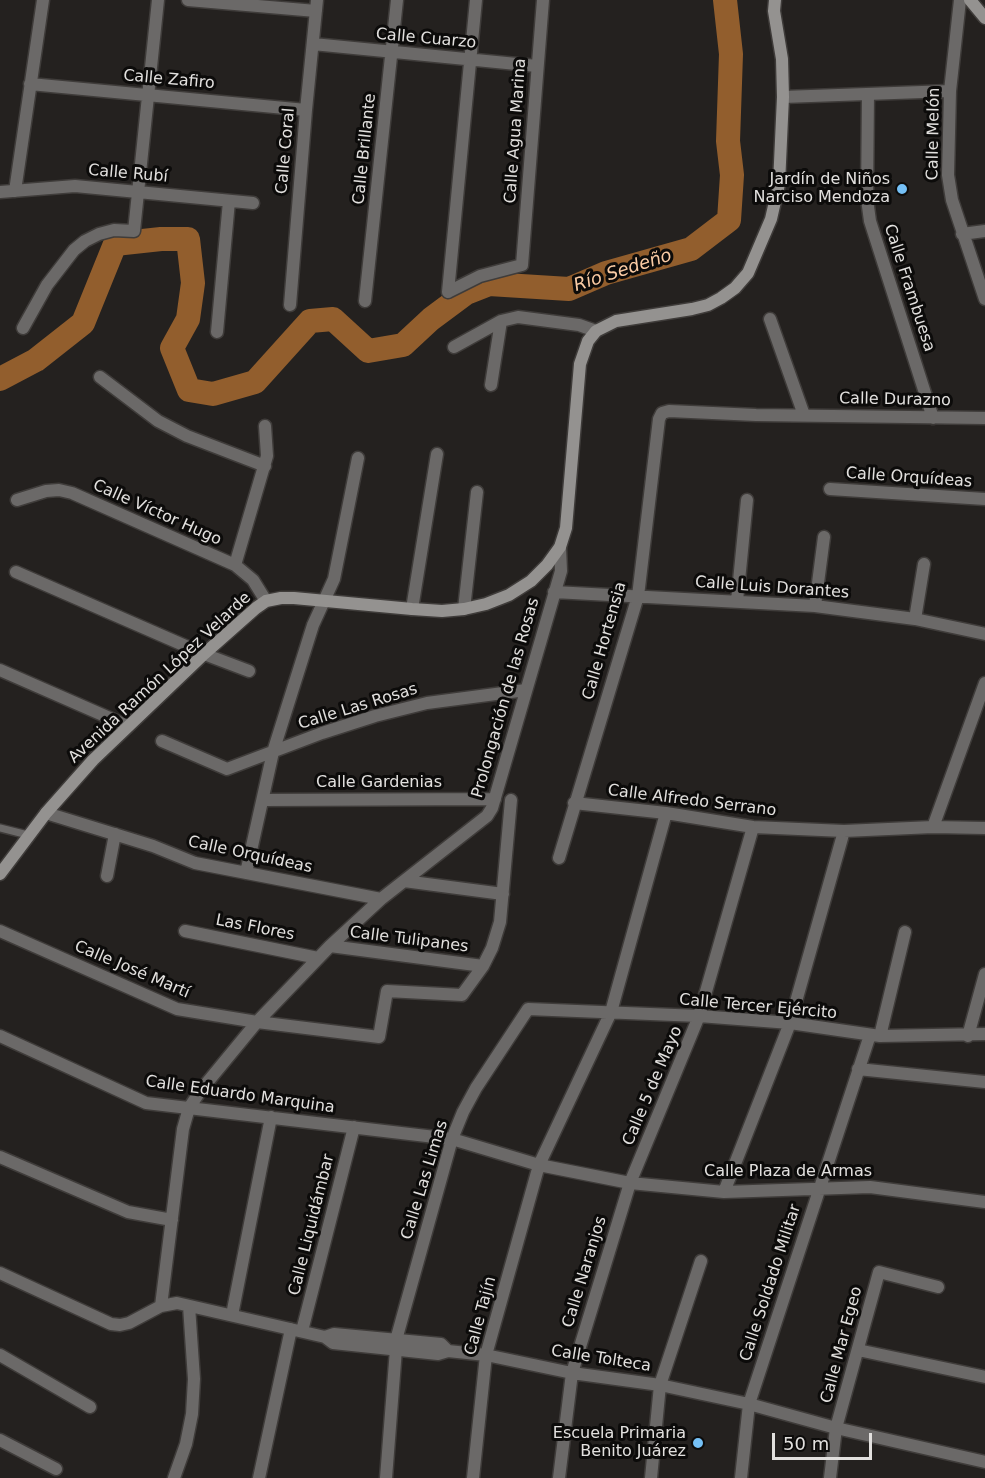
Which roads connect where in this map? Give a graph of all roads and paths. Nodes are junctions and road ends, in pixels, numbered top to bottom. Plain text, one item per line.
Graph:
1 (43, 0) edge
2 (158, 0) edge
3 (188, 0) edge
4 (397, 0) edge
5 (476, 0) edge
6 (543, 0) edge
7 (775, 0) edge
8 (960, 0) edge
9 (970, 0) edge
10 (316, 6) edge
11 (985, 18) edge
12 (313, 44) junction
13 (392, 53) junction
14 (471, 60) junction
15 (537, 66) junction
16 (30, 84) junction
17 (950, 91) junction
18 (868, 94) junction
19 (147, 95) junction
20 (783, 97) junction
21 (306, 110) junction
22 (15, 191) junction
23 (139, 191) junction
24 (0, 192) edge
25 (229, 201) junction
26 (253, 202) dead end
27 (985, 231) edge
28 (962, 234) junction
29 (985, 299) edge
30 (365, 301) dead end
31 (290, 305) dead end
32 (770, 319) dead end
33 (501, 321) junction
34 (23, 328) dead end
35 (596, 331) junction
36 (217, 332) dead end
37 (454, 347) dead end
38 (100, 377) dead end
39 (491, 385) dead end
40 (662, 413) joint
41 (804, 415) junction
42 (933, 418) junction
43 (985, 418) edge
44 (265, 426) dead end
45 (437, 454) dead end
46 (358, 458) dead end
47 (265, 466) junction
48 (830, 489) dead end
49 (477, 492) dead end
50 (17, 500) dead end
51 (747, 500) dead end
52 (985, 500) edge
53 (824, 537) dead end
54 (560, 547) junction
55 (924, 564) dead end
56 (235, 565) junction
57 (16, 572) dead end
58 (554, 592) junction
59 (638, 596) junction
60 (737, 601) junction
61 (266, 602) junction
62 (324, 602) junction
63 (815, 606) junction
64 (412, 609) junction
65 (464, 609) junction
66 (915, 619) junction
67 (985, 634) edge
68 (204, 654) junction
69 (0, 670) edge
70 (249, 671) dead end
71 (985, 683) edge
72 (526, 690) junction
73 (128, 726) junction
74 (162, 741) dead end
75 (273, 752) junction
76 (495, 799) junction
77 (263, 800) junction
78 (511, 800) dead end
79 (574, 803) junction
80 (46, 813) junction
81 (666, 813) junction
82 (753, 827) junction
83 (933, 827) junction
84 (0, 828) edge
85 (985, 828) edge
86 (844, 831) junction
87 (114, 834) junction
88 (28, 835) junction
89 (558, 858) dead end
90 (246, 873) junction
91 (0, 874) edge
92 (107, 876) dead end
93 (404, 881) junction
94 (503, 894) junction
95 (381, 899) junction
96 (0, 931) edge
97 (185, 931) dead end
98 (905, 932) dead end
99 (330, 946) junction
100 (318, 958) junction
101 (483, 966) junction
102 (985, 974) edge
103 (528, 1009) joint
104 (612, 1012) junction
105 (699, 1016) junction
106 (257, 1022) junction
107 (790, 1023) junction
108 (985, 1034) edge
109 (875, 1035) junction
110 (0, 1036) edge
111 (968, 1036) junction
112 (858, 1069) junction
113 (985, 1082) edge
114 (189, 1108) junction
115 (271, 1117) junction
116 (354, 1127) junction
117 (452, 1139) junction
118 (0, 1157) edge
119 (539, 1165) junction
120 (630, 1183) junction
121 (819, 1189) junction
122 (724, 1192) junction
123 (985, 1202) edge
124 (172, 1220) junction
125 (701, 1262) dead end
126 (0, 1273) edge
127 (938, 1287) dead end
128 (189, 1305) junction
129 (161, 1306) junction
130 (232, 1315) junction
131 (297, 1330) junction
132 (396, 1344) junction
133 (858, 1350) junction
134 (0, 1355) edge
135 (486, 1355) junction
136 (572, 1373) junction
137 (985, 1377) edge
138 (660, 1385) junction
139 (749, 1404) junction
140 (90, 1407) dead end
141 (836, 1428) junction
142 (0, 1440) edge
143 (985, 1462) edge
144 (56, 1468) dead end
145 (174, 1478) edge
146 (259, 1478) edge
147 (386, 1478) edge
148 (473, 1478) edge
149 (559, 1478) edge
150 (651, 1478) edge
151 (741, 1478) edge
152 (830, 1478) edge

1 - 16 street
2 - 19 street
3 - 10 street
4 - 13 street, Calle Brillante
5 - 14 street
6 - 15 street, Calle Agua Marina
7 - 20 main road
8 - 17 street, Calle Melón
9 - 11 main road
10 - 12 street, Calle Coral
12 - 13 street, Calle Cuarzo
12 - 21 street, Calle Coral
13 - 14 street, Calle Cuarzo
13 - 30 street, Calle Brillante
14 - 15 street, Calle Cuarzo
14 - 15 street, Calle Agua Marina
16 - 19 street, Calle Zafiro
16 - 22 street
17 - 18 street
17 - 28 street, Calle Melón
18 - 20 street
18 - 42 street, Calle Frambuesa
19 - 21 street, Calle Zafiro
19 - 23 street
20 - 35 main road
21 - 31 street, Calle Coral
22 - 23 street, Calle Rubí
22 - 24 street, Calle Rubí
23 - 25 street, Calle Rubí
23 - 34 street
25 - 26 street, Calle Rubí
25 - 36 street
27 - 28 street
28 - 29 street, Calle Melón
32 - 41 street
33 - 35 street
33 - 37 street
33 - 39 street
35 - 54 main road, Avenida Ramón López Velarde
38 - 47 street
40 - 41 street, Calle Durazno
40 - 59 street, Calle Hortensia
41 - 42 street, Calle Durazno
42 - 43 street, Calle Durazno
44 - 47 street
45 - 64 street
46 - 62 street
47 - 56 street
48 - 52 street, Calle Orquídeas
49 - 65 street
50 - 56 street, Calle Víctor Hugo
51 - 60 street
53 - 63 street
54 - 58 street, Prolongación de las Rosas
54 - 65 main road, Avenida Ramón López Velarde
55 - 66 street
56 - 61 street, Calle Víctor Hugo
57 - 68 street
58 - 59 street, Calle Luis Dorantes
58 - 72 street, Prolongación de las Rosas
59 - 60 street, Calle Luis Dorantes
59 - 79 street, Calle Hortensia
60 - 63 street, Calle Luis Dorantes
61 - 62 main road, Avenida Ramón López Velarde
61 - 68 main road, Avenida Ramón López Velarde
62 - 64 main road, Avenida Ramón López Velarde
62 - 75 street
63 - 66 street, Calle Luis Dorantes
64 - 65 main road, Avenida Ramón López Velarde
66 - 67 street, Calle Luis Dorantes
68 - 70 street
68 - 73 main road, Avenida Ramón López Velarde
69 - 73 street
71 - 83 street
72 - 75 street, Calle Las Rosas
72 - 76 street, Prolongación de las Rosas
73 - 80 main road, Avenida Ramón López Velarde
74 - 75 street, Calle Las Rosas
75 - 77 street
76 - 77 street, Calle Gardenias
76 - 93 street, Prolongación de las Rosas
77 - 90 street
78 - 94 street
79 - 81 street, Calle Alfredo Serrano
79 - 89 street, Calle Hortensia
80 - 87 street, Calle Orquídeas
80 - 88 main road, Avenida Ramón López Velarde
81 - 82 street, Calle Alfredo Serrano
81 - 104 street, Calle Tajín
82 - 86 street, Calle Alfredo Serrano
82 - 105 street, Calle 5 de Mayo
83 - 85 street, Calle Alfredo Serrano
83 - 86 street, Calle Alfredo Serrano
84 - 88 lane
86 - 107 street
87 - 90 street, Calle Orquídeas
87 - 92 street
88 - 91 main road, Avenida Ramón López Velarde
90 - 95 street, Calle Orquídeas
93 - 94 street
93 - 95 street, Prolongación de las Rosas
94 - 101 street
95 - 99 street, Prolongación de las Rosas
96 - 106 street, Calle José Martí
97 - 100 street, Las Flores
98 - 109 street, Calle Soldado Militar
99 - 100 street, Prolongación de las Rosas
99 - 101 street, Calle Tulipanes
100 - 106 street, Prolongación de las Rosas
101 - 106 street, Calle José Martí
102 - 111 street
103 - 104 street, Calle Tercer Ejército
103 - 117 street, Calle Las Limas
104 - 105 street, Calle Tercer Ejército
104 - 119 street, Calle Tajín
105 - 107 street, Calle Tercer Ejército
105 - 120 street, Calle 5 de Mayo
106 - 114 street, Prolongación de las Rosas
107 - 109 street, Calle Tercer Ejército
107 - 122 street
108 - 111 street, Calle Tercer Ejército
109 - 111 street, Calle Tercer Ejército
109 - 112 street, Calle Soldado Militar
110 - 114 street, Calle Eduardo Marquina
112 - 113 street
112 - 121 street, Calle Soldado Militar
114 - 115 street, Calle Eduardo Marquina
114 - 124 street, Prolongación de las Rosas
115 - 116 street, Calle Eduardo Marquina
115 - 130 street
116 - 117 street, Calle Eduardo Marquina
116 - 131 street, Calle Liquidámbar
117 - 119 street, Calle Plaza de Armas
117 - 132 street, Calle Las Limas
118 - 124 street
119 - 120 street, Calle Plaza de Armas
119 - 135 street, Calle Tajín
120 - 122 street, Calle Plaza de Armas
120 - 136 street, Calle Naranjos
121 - 122 street, Calle Plaza de Armas
121 - 123 street, Calle Plaza de Armas
121 - 139 street, Calle Soldado Militar
124 - 129 street, Prolongación de las Rosas
125 - 138 street
126 - 129 street
127 - 133 street, Calle Mar Egeo
128 - 129 street, Calle Tolteca
128 - 130 street, Calle Tolteca
128 - 145 street
130 - 131 street, Calle Tolteca
131 - 132 street, Calle Tolteca
131 - 146 street, Calle Liquidámbar
132 - 135 street, Calle Tolteca
132 - 147 street, Calle Las Limas
133 - 137 street
133 - 141 street, Calle Mar Egeo
134 - 140 street
135 - 136 street, Calle Tolteca
135 - 148 street, Calle Tajín
136 - 138 street, Calle Tolteca
136 - 149 street, Calle Naranjos
138 - 139 street, Calle Tolteca
138 - 150 street
139 - 141 street, Calle Tolteca
139 - 151 street, Calle Soldado Militar
141 - 143 street, Calle Tolteca
141 - 152 street, Calle Mar Egeo
142 - 144 street

